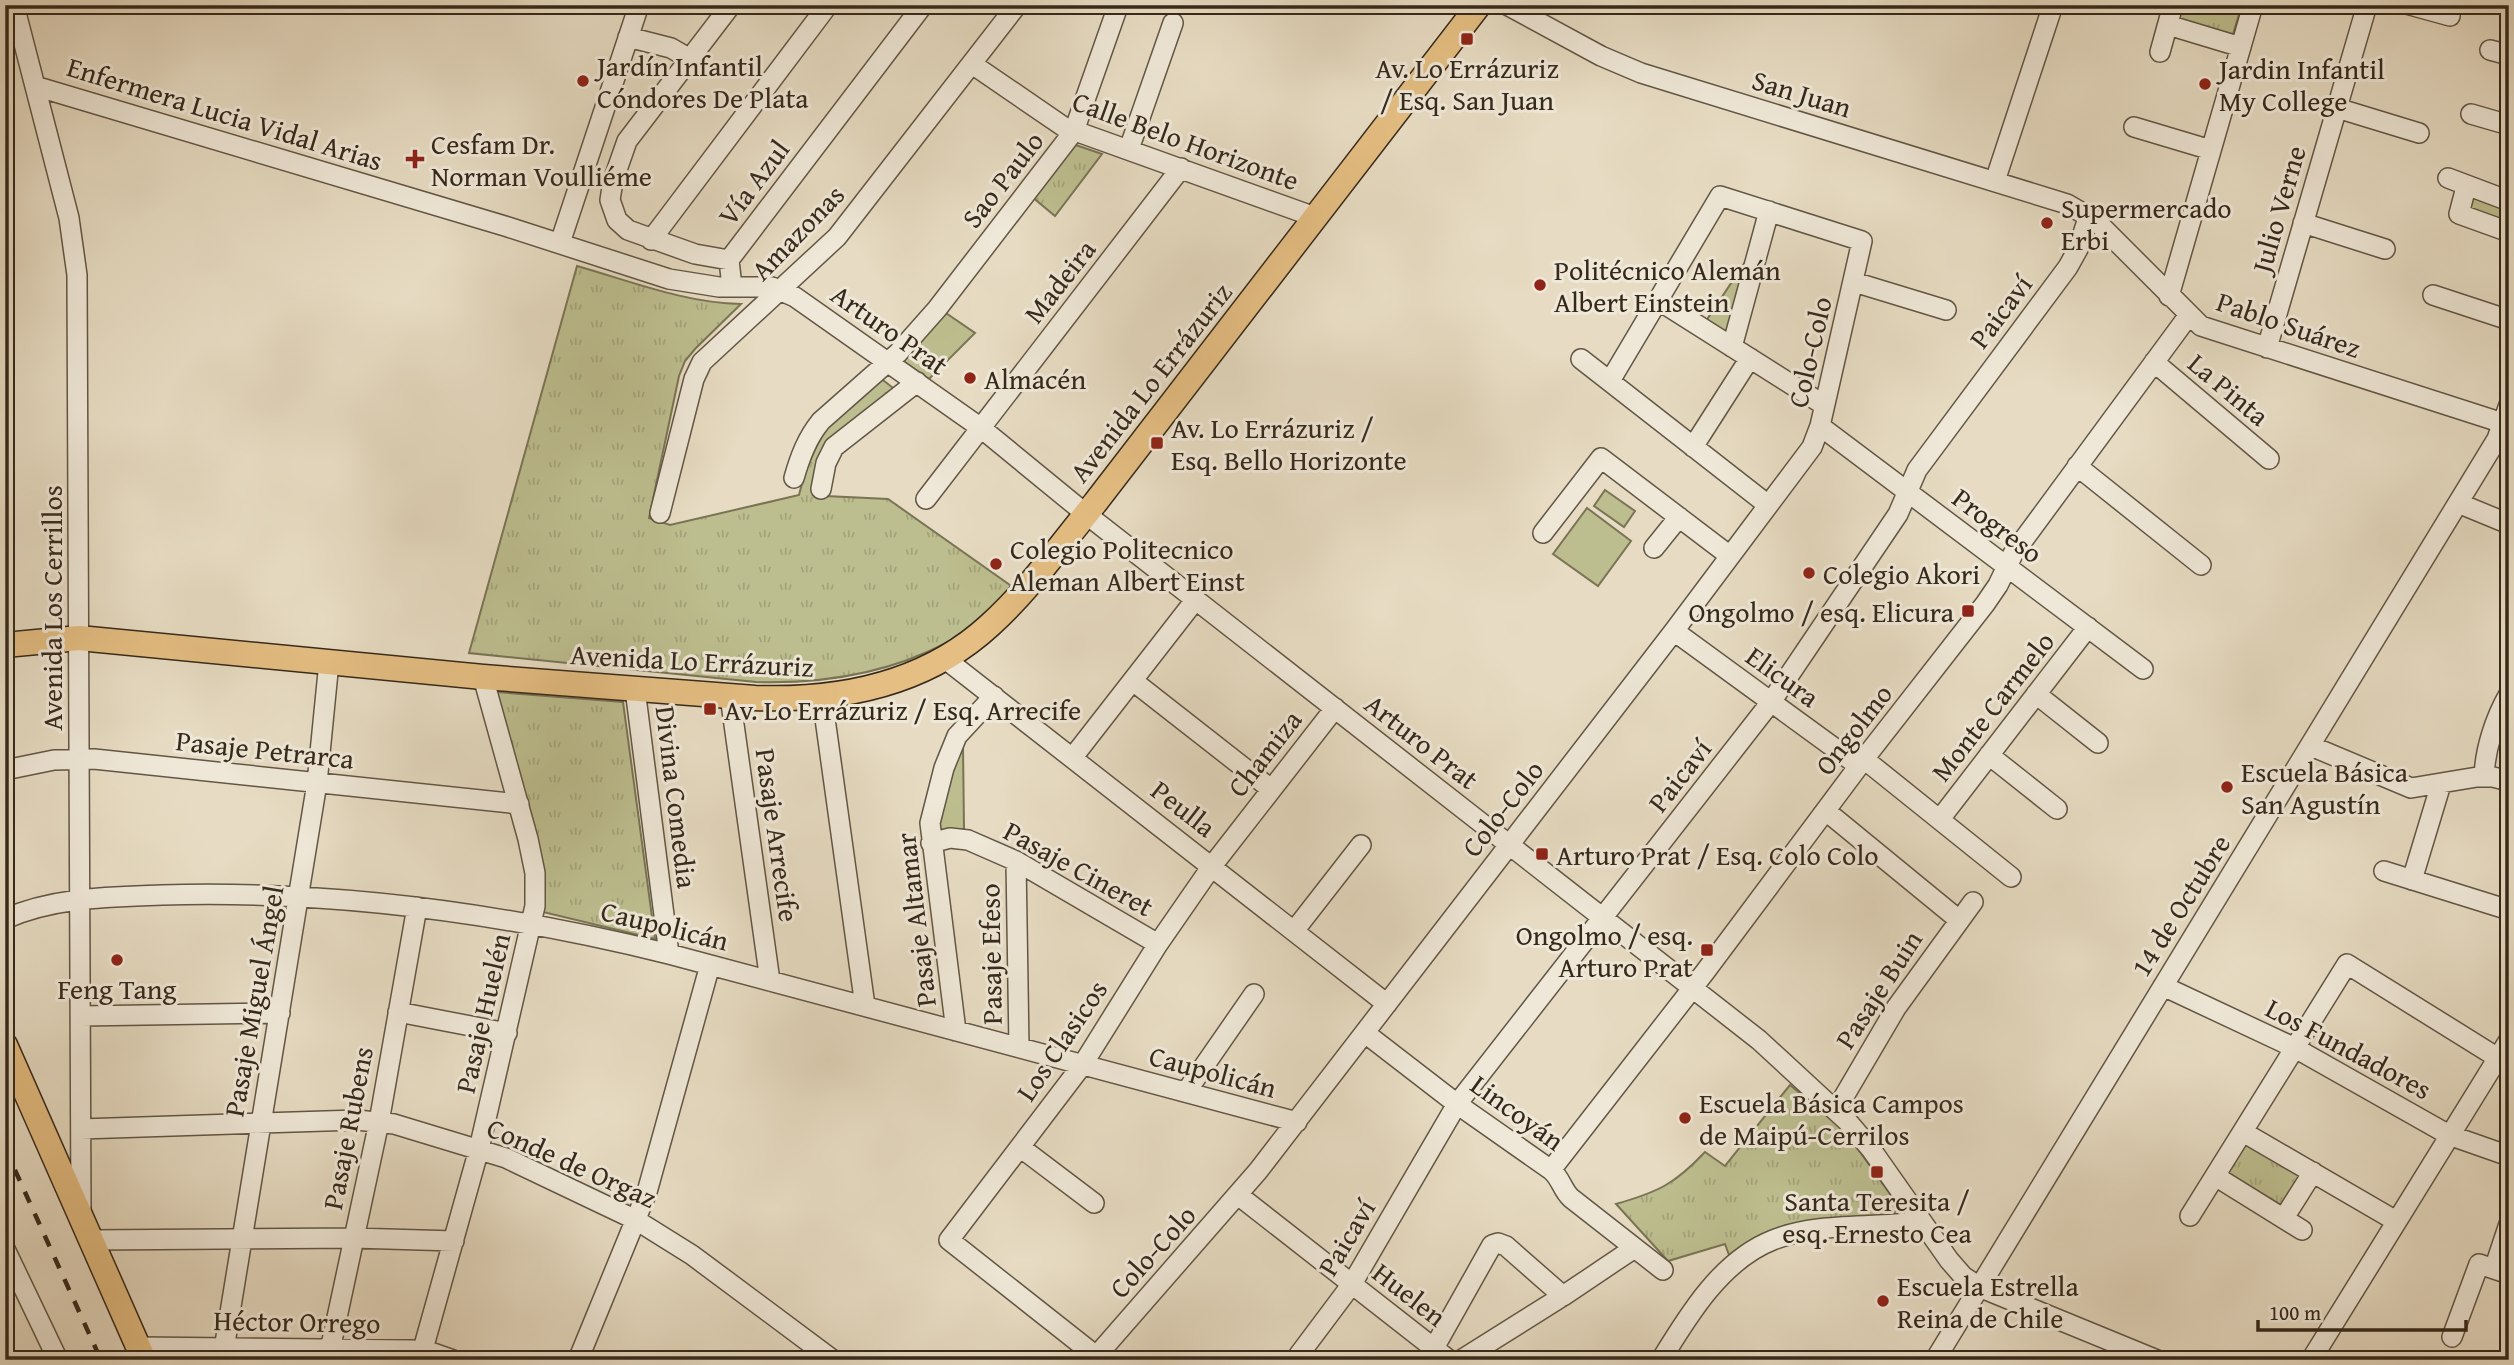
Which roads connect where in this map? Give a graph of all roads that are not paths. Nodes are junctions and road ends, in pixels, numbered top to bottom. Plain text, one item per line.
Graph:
1 (14, 5) edge
2 (639, 5) edge
3 (731, 5) edge
4 (828, 5) edge
5 (923, 5) edge
6 (1017, 5) edge
7 (1479, 5) edge
8 (1507, 5) edge
9 (2173, 5) edge
10 (2253, 5) edge
11 (2367, 5) edge
12 (2410, 5) edge
13 (1118, 6) edge
14 (2050, 6) edge
15 (2450, 16) dead end
16 (1173, 23) dead end
17 (2168, 25) junction
18 (628, 37) junction
19 (2241, 47) junction
20 (2490, 50) dead end
21 (2160, 52) dead end
22 (2509, 55) edge
23 (690, 59) junction
24 (972, 64) junction
25 (35, 86) junction
26 (2337, 108) junction
27 (2471, 114) dead end
28 (2509, 125) edge
29 (2133, 127) dead end
30 (1074, 131) junction
31 (2419, 133) dead end
32 (1129, 149) junction
33 (2211, 150) junction
34 (1181, 168) junction
35 (2448, 178) dead end
36 (1995, 181) junction
37 (2466, 187) junction
38 (2509, 201) edge
39 (1769, 211) junction
40 (2089, 215) junction
41 (1315, 217) junction
42 (2303, 223) junction
43 (2509, 232) edge
44 (651, 240) junction
45 (560, 243) junction
46 (2385, 249) dead end
47 (729, 260) junction
48 (1854, 282) junction
49 (732, 288) junction
50 (782, 290) junction
51 (2433, 295) dead end
52 (2169, 296) junction
53 (1658, 300) junction
54 (1946, 310) dead end
55 (2189, 315) junction
56 (2509, 320) edge
57 (1732, 347) junction
58 (2267, 348) junction
59 (1750, 358) junction
60 (1581, 359) dead end
61 (888, 362) junction
62 (2154, 362) junction
63 (1610, 381) junction
64 (917, 382) junction
65 (1824, 405) junction
66 (2507, 418) edge
67 (1820, 426) junction
68 (981, 428) junction
69 (1693, 447) junction
70 (2269, 459) dead end
71 (2077, 466) junction
72 (794, 478) dead end
73 (821, 489) dead end
74 (1908, 491) junction
75 (926, 499) dead end
76 (2458, 503) junction
77 (1768, 506) junction
78 (660, 513) dead end
79 (1086, 514) junction
80 (1679, 517) junction
81 (2509, 524) edge
82 (1543, 533) dead end
83 (1654, 548) dead end
84 (1730, 556) junction
85 (2201, 565) dead end
86 (2007, 566) junction
87 (1196, 599) junction
88 (2088, 627) junction
89 (1674, 631) junction
90 (79, 638) junction
91 (5, 645) edge
92 (944, 658) junction
93 (329, 662) junction
94 (2143, 669) dead end
95 (483, 677) junction
96 (1133, 681) junction
97 (635, 689) junction
98 (2036, 694) junction
99 (2509, 694) edge
100 (730, 696) junction
101 (994, 696) junction
102 (822, 697) junction
103 (1771, 702) junction
104 (1335, 708) junction
105 (2098, 743) dead end
106 (2311, 746) junction
107 (1989, 755) junction
108 (1073, 757) junction
109 (80, 758) junction
110 (1862, 763) junction
111 (5, 770) edge
112 (2484, 776) junction
113 (2509, 781) edge
114 (317, 783) junction
115 (2441, 784) junction
116 (1271, 789) junction
117 (519, 804) junction
118 (2057, 809) dead end
119 (1826, 811) junction
120 (1940, 819) junction
121 (931, 843) junction
122 (1510, 844) junction
123 (1361, 845) dead end
124 (1016, 860) junction
125 (1212, 866) junction
126 (2384, 871) dead end
127 (2011, 877) dead end
128 (2412, 880) junction
129 (299, 896) junction
130 (81, 900) junction
131 (1973, 902) dead end
132 (417, 906) junction
133 (2509, 910) edge
134 (1604, 918) junction
135 (5, 919) edge
136 (1959, 920) junction
137 (532, 924) junction
138 (1294, 931) junction
139 (1158, 944) junction
140 (669, 954) junction
141 (710, 965) junction
142 (770, 981) junction
143 (2163, 986) junction
144 (1693, 988) junction
145 (1254, 993) dead end
146 (1387, 1004) junction
147 (865, 1006) junction
148 (398, 1012) junction
149 (280, 1013) junction
150 (80, 1016) junction
151 (956, 1031) junction
152 (507, 1032) junction
153 (1365, 1033) junction
154 (2509, 1040) edge
155 (5, 1045) edge
156 (1019, 1047) junction
157 (2295, 1048) junction
158 (2498, 1058) junction
159 (1083, 1064) junction
160 (1186, 1092) junction
161 (1457, 1104) junction
162 (1836, 1110) junction
163 (379, 1122) junction
164 (1297, 1122) junction
165 (260, 1124) junction
166 (81, 1129) junction
167 (2243, 1132) junction
168 (2449, 1135) junction
169 (1020, 1147) junction
170 (479, 1149) junction
171 (2509, 1156) edge
172 (1551, 1170) junction
173 (2313, 1172) junction
174 (2215, 1176) junction
175 (1238, 1195) junction
176 (1094, 1203) dead end
177 (2190, 1216) dead end
178 (2284, 1218) junction
179 (1920, 1219) junction
180 (636, 1220) junction
181 (2396, 1221) junction
182 (2509, 1224) edge
183 (86, 1229) junction
184 (2302, 1230) dead end
185 (354, 1238) junction
186 (241, 1239) junction
187 (454, 1241) junction
188 (5, 1249) edge
189 (1633, 1249) junction
190 (1662, 1270) dead end
191 (2501, 1271) edge
192 (1352, 1284) junction
193 (1979, 1287) junction
194 (1563, 1296) junction
195 (2452, 1336) dead end
196 (224, 1349) junction
197 (142, 1353) edge
198 (1441, 1354) edge
199 (330, 1355) edge
200 (421, 1355) edge
201 (1094, 1358) edge
202 (58, 1360) edge
203 (453, 1360) edge
204 (578, 1360) edge
205 (833, 1360) edge
206 (1295, 1360) edge
207 (1461, 1360) edge
208 (1661, 1360) edge
209 (1935, 1360) edge
210 (2157, 1360) edge
211 (2311, 1360) edge

1 - 25 street, Avenida Los Cerrillos
2 - 18 street
3 - 23 street
4 - 44 street
5 - 47 street, Vía Azul
6 - 24 street, Amazonas
7 - 41 main road, Avenida Lo Errázuriz
8 - 36 street, San Juan
9 - 17 street
10 - 19 street
11 - 26 street, Julio Verne
12 - 15 street
13 - 30 street, Sao Paulo
14 - 36 street
16 - 32 street
17 - 19 street
17 - 21 street
18 - 23 street
18 - 45 street
19 - 33 street
20 - 22 street
23 - 44 street
24 - 30 street, Calle Belo Horizonte
24 - 50 street, Amazonas
25 - 45 street, Enfermera Lucia Vidal Arias
25 - 90 street, Avenida Los Cerrillos
26 - 31 street
26 - 42 street, Julio Verne
27 - 28 street
29 - 33 street
30 - 32 street, Calle Belo Horizonte
30 - 61 street, Sao Paulo
32 - 34 street, Calle Belo Horizonte
33 - 52 street
34 - 41 street, Calle Belo Horizonte
34 - 68 street, Madeira
35 - 37 street
36 - 40 street, San Juan
37 - 38 street
37 - 43 street
39 - 48 street, Colo-Colo
39 - 53 street
39 - 57 street
40 - 52 street, Pablo Suárez
40 - 74 street, Paicaví
41 - 79 main road, Avenida Lo Errázuriz
42 - 46 street
42 - 58 street, Julio Verne
44 - 47 street
45 - 49 street, Enfermera Lucia Vidal Arias
47 - 49 street
48 - 54 street
48 - 65 street, Colo-Colo
49 - 50 street, Enfermera Lucia Vidal Arias
50 - 61 street, Arturo Prat
50 - 78 street, Amazonas
51 - 56 street
52 - 55 street, Pablo Suárez
53 - 57 street
53 - 63 street
55 - 58 street, Pablo Suárez
55 - 62 street, Ongolmo
57 - 59 street
58 - 66 street, Pablo Suárez
59 - 65 street
59 - 69 street
60 - 63 street
61 - 64 street, Arturo Prat
61 - 72 street, Sao Paulo
62 - 70 street, La Pinta
62 - 71 street, Ongolmo
63 - 69 street
64 - 68 street, Arturo Prat
64 - 73 street
65 - 67 street, Colo-Colo
66 - 76 street, 14 de Octubre
67 - 74 street, Progreso
67 - 77 street, Colo-Colo
68 - 75 street, Madeira
68 - 79 street, Arturo Prat
69 - 77 street
71 - 85 street
71 - 86 street, Ongolmo
74 - 86 street, Progreso
74 - 103 street, Paicaví
76 - 81 street
76 - 106 street, 14 de Octubre
77 - 84 street, Colo-Colo
79 - 87 street, Arturo Prat
79 - 92 main road, Avenida Lo Errázuriz
80 - 82 street
80 - 83 street
80 - 84 street
84 - 89 street, Colo-Colo
86 - 88 street, Progreso
86 - 110 street, Ongolmo
87 - 96 street
87 - 104 street, Arturo Prat
88 - 94 street, Progreso
88 - 98 street, Monte Carmelo
89 - 103 street, Elicura
89 - 122 street, Colo-Colo
90 - 91 main road, Avenida Lo Errázuriz
90 - 93 main road, Avenida Lo Errázuriz
90 - 109 street, Avenida Los Cerrillos
92 - 101 street, Peulla
92 - 102 main road, Avenida Lo Errázuriz
93 - 95 main road, Avenida Lo Errázuriz
93 - 114 street, Pasaje Miguel Ángel
95 - 97 main road, Avenida Lo Errázuriz
95 - 117 street, Pasaje Huelén
96 - 108 street
96 - 116 street
97 - 100 main road, Avenida Lo Errázuriz
97 - 140 street, Divina Comedia
98 - 105 street
98 - 107 street, Monte Carmelo
99 - 112 street
100 - 102 main road, Avenida Lo Errázuriz
100 - 142 street, Pasaje Arrecife
101 - 108 street, Peulla
101 - 121 street, Pasaje Altamar
102 - 147 street
103 - 110 street, Elicura
103 - 134 street, Paicaví
104 - 116 street, Chamiza
104 - 122 street, Arturo Prat
106 - 115 street
106 - 143 street, 14 de Octubre
107 - 118 street
107 - 120 street, Monte Carmelo
108 - 125 street, Peulla
109 - 111 street, Pasaje Petrarca
109 - 114 street, Pasaje Petrarca
109 - 130 street, Avenida Los Cerrillos
110 - 119 street, Ongolmo
110 - 120 street, Elicura
112 - 113 street
112 - 115 street
114 - 117 street, Pasaje Petrarca
114 - 129 street, Pasaje Miguel Ángel
115 - 128 street
116 - 125 street, Chamiza
117 - 137 street, Pasaje Huelén
119 - 136 street
119 - 144 street, Ongolmo
120 - 127 street, Elicura
121 - 124 street, Pasaje Cineret
121 - 151 street, Pasaje Altamar
122 - 134 street, Arturo Prat
122 - 146 street, Colo-Colo
123 - 138 street
124 - 139 street, Pasaje Cineret
124 - 156 street, Pasaje Efeso
125 - 138 street, Peulla
125 - 139 street, Los Clasicos
126 - 128 street
128 - 133 street
129 - 130 street, Caupolicán
129 - 132 street, Caupolicán
129 - 149 street, Pasaje Miguel Ángel
130 - 135 street, Caupolicán
130 - 150 street, Avenida Los Cerrillos
131 - 136 street, Pasaje Buin
132 - 137 street, Caupolicán
132 - 148 street, Pasaje Rubens
134 - 144 street, Arturo Prat
134 - 161 street, Paicaví
136 - 162 street, Pasaje Buin
137 - 140 street, Caupolicán
137 - 152 street, Pasaje Huelén
138 - 146 street, Peulla
139 - 159 street, Los Clasicos
140 - 141 street, Caupolicán
141 - 142 street, Caupolicán
141 - 180 street
142 - 147 street, Caupolicán
143 - 157 street, Los Fundadores
143 - 193 street, 14 de Octubre
144 - 162 street, Arturo Prat
144 - 172 street, Ongolmo
145 - 160 street
146 - 153 street, Colo-Colo
147 - 151 street, Caupolicán
148 - 152 street
148 - 163 street, Pasaje Rubens
149 - 150 street
149 - 165 street, Pasaje Miguel Ángel
150 - 166 street, Avenida Los Cerrillos
151 - 156 street, Caupolicán
152 - 170 street, Pasaje Huelén
153 - 161 street, Lincoyán
153 - 164 street, Colo-Colo
154 - 158 street
155 - 183 main road
156 - 159 street, Caupolicán
157 - 158 street
157 - 167 street
157 - 168 street, Los Fundadores
158 - 168 street
159 - 160 street, Caupolicán
159 - 169 street, Los Clasicos
160 - 164 street, Caupolicán
161 - 172 street, Lincoyán
161 - 192 street, Paicaví
162 - 179 street, Arturo Prat
163 - 165 street, Conde de Orgaz
163 - 170 street, Conde de Orgaz
163 - 185 street, Pasaje Rubens
164 - 175 street, Colo-Colo
165 - 166 street, Conde de Orgaz
165 - 186 street, Pasaje Miguel Ángel
166 - 183 street, Avenida Los Cerrillos
167 - 173 street
167 - 174 street
168 - 171 street, Los Fundadores
168 - 181 street
169 - 176 street
169 - 201 street, Los Clasicos
170 - 180 street, Conde de Orgaz
170 - 187 street, Pasaje Huelén
172 - 189 street, Lincoyán
173 - 178 street
173 - 181 street
174 - 177 street
174 - 178 street
175 - 192 street, Huelen
175 - 201 street, Colo-Colo
178 - 184 street
179 - 193 street, Arturo Prat
179 - 208 street
180 - 204 street
180 - 205 street, Conde de Orgaz
181 - 211 street
182 - 191 street
183 - 186 street
183 - 197 main road
185 - 186 street
185 - 187 street
185 - 199 street, Pasaje Rubens
186 - 196 street, Pasaje Miguel Ángel
187 - 200 street, Pasaje Huelén
188 - 202 street
189 - 190 street, Lincoyán
189 - 194 street
191 - 195 street
192 - 198 street, Huelen
192 - 206 street, Paicaví
193 - 209 street, 14 de Octubre
193 - 210 street, Arturo Prat
194 - 198 street
194 - 207 street
196 - 197 street, Héctor Orrego
196 - 199 street, Héctor Orrego
199 - 200 street, Héctor Orrego
200 - 203 street, Héctor Orrego

